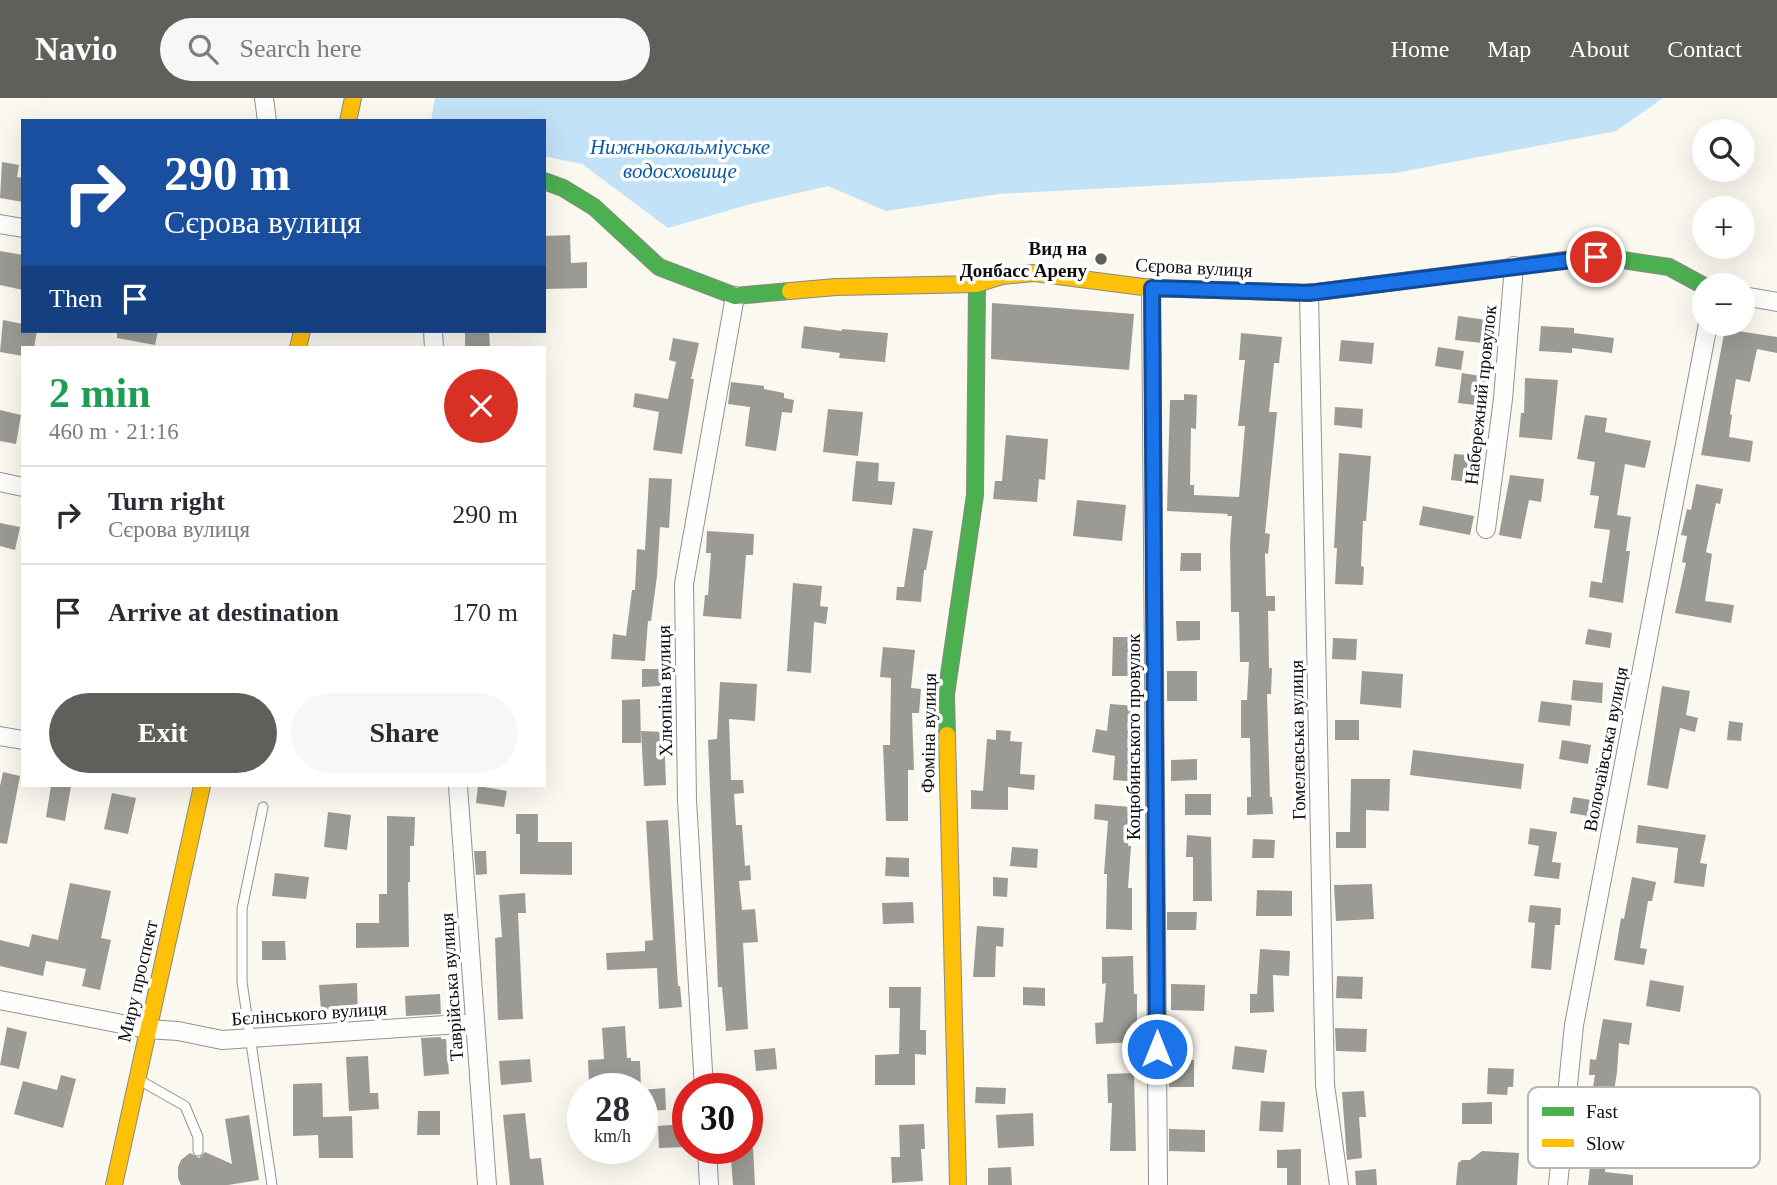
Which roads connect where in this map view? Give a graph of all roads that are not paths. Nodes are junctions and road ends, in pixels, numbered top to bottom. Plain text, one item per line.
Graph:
1 (264, 98) edge
2 (353, 98) edge
3 (267, 119) edge
4 (348, 119) edge
5 (546, 182) edge
6 (0, 224) edge
7 (21, 228) edge
8 (1514, 266) junction
9 (1692, 279) edge
10 (977, 284) junction
11 (1152, 288) junction
12 (1309, 293) junction
13 (734, 296) junction
14 (1755, 298) edge
15 (1777, 302) edge
16 (1706, 336) edge
17 (0, 482) edge
18 (21, 487) edge
19 (1486, 529) dead end
20 (0, 736) edge
21 (21, 740) edge
22 (202, 787) edge
23 (458, 787) edge
24 (263, 807) dead end
25 (0, 999) edge
26 (475, 1023) junction
27 (147, 1029) junction
28 (251, 1038) junction
29 (703, 1073) edge
30 (136, 1078) junction
31 (1568, 1087) edge
32 (198, 1151) dead end
33 (708, 1164) edge
34 (114, 1185) edge
35 (272, 1185) edge
36 (486, 1185) edge
37 (709, 1185) edge
38 (958, 1185) edge
39 (1157, 1185) edge
40 (1339, 1185) edge

1 - 3 street
2 - 4 street
5 - 13 street, Сєрова вулиця
6 - 7 street
8 - 9 street, Сєрова вулиця
8 - 12 street, Сєрова вулиця
8 - 19 street, Набережний провулок
10 - 11 street, Сєрова вулиця
10 - 13 street, Сєрова вулиця
10 - 38 street, Фоміна вулиця
11 - 12 street, Сєрова вулиця
11 - 39 street, Коцюбинського провулок
12 - 40 street, Гомелєвська вулиця
13 - 29 street, Хлюпіна вулиця
14 - 15 street
16 - 31 street, Волочаївська вулиця
17 - 18 street
20 - 21 street
22 - 27 street, Миру проспект
23 - 26 street, Таврійська вулиця
24 - 28 lane
25 - 27 street, Бєлінського вулиця
26 - 28 street, Бєлінського вулиця
26 - 36 street, Таврійська вулиця
27 - 28 street, Бєлінського вулиця
27 - 30 street, Миру проспект
28 - 35 lane
30 - 32 lane
30 - 34 street, Миру проспект
33 - 37 street

